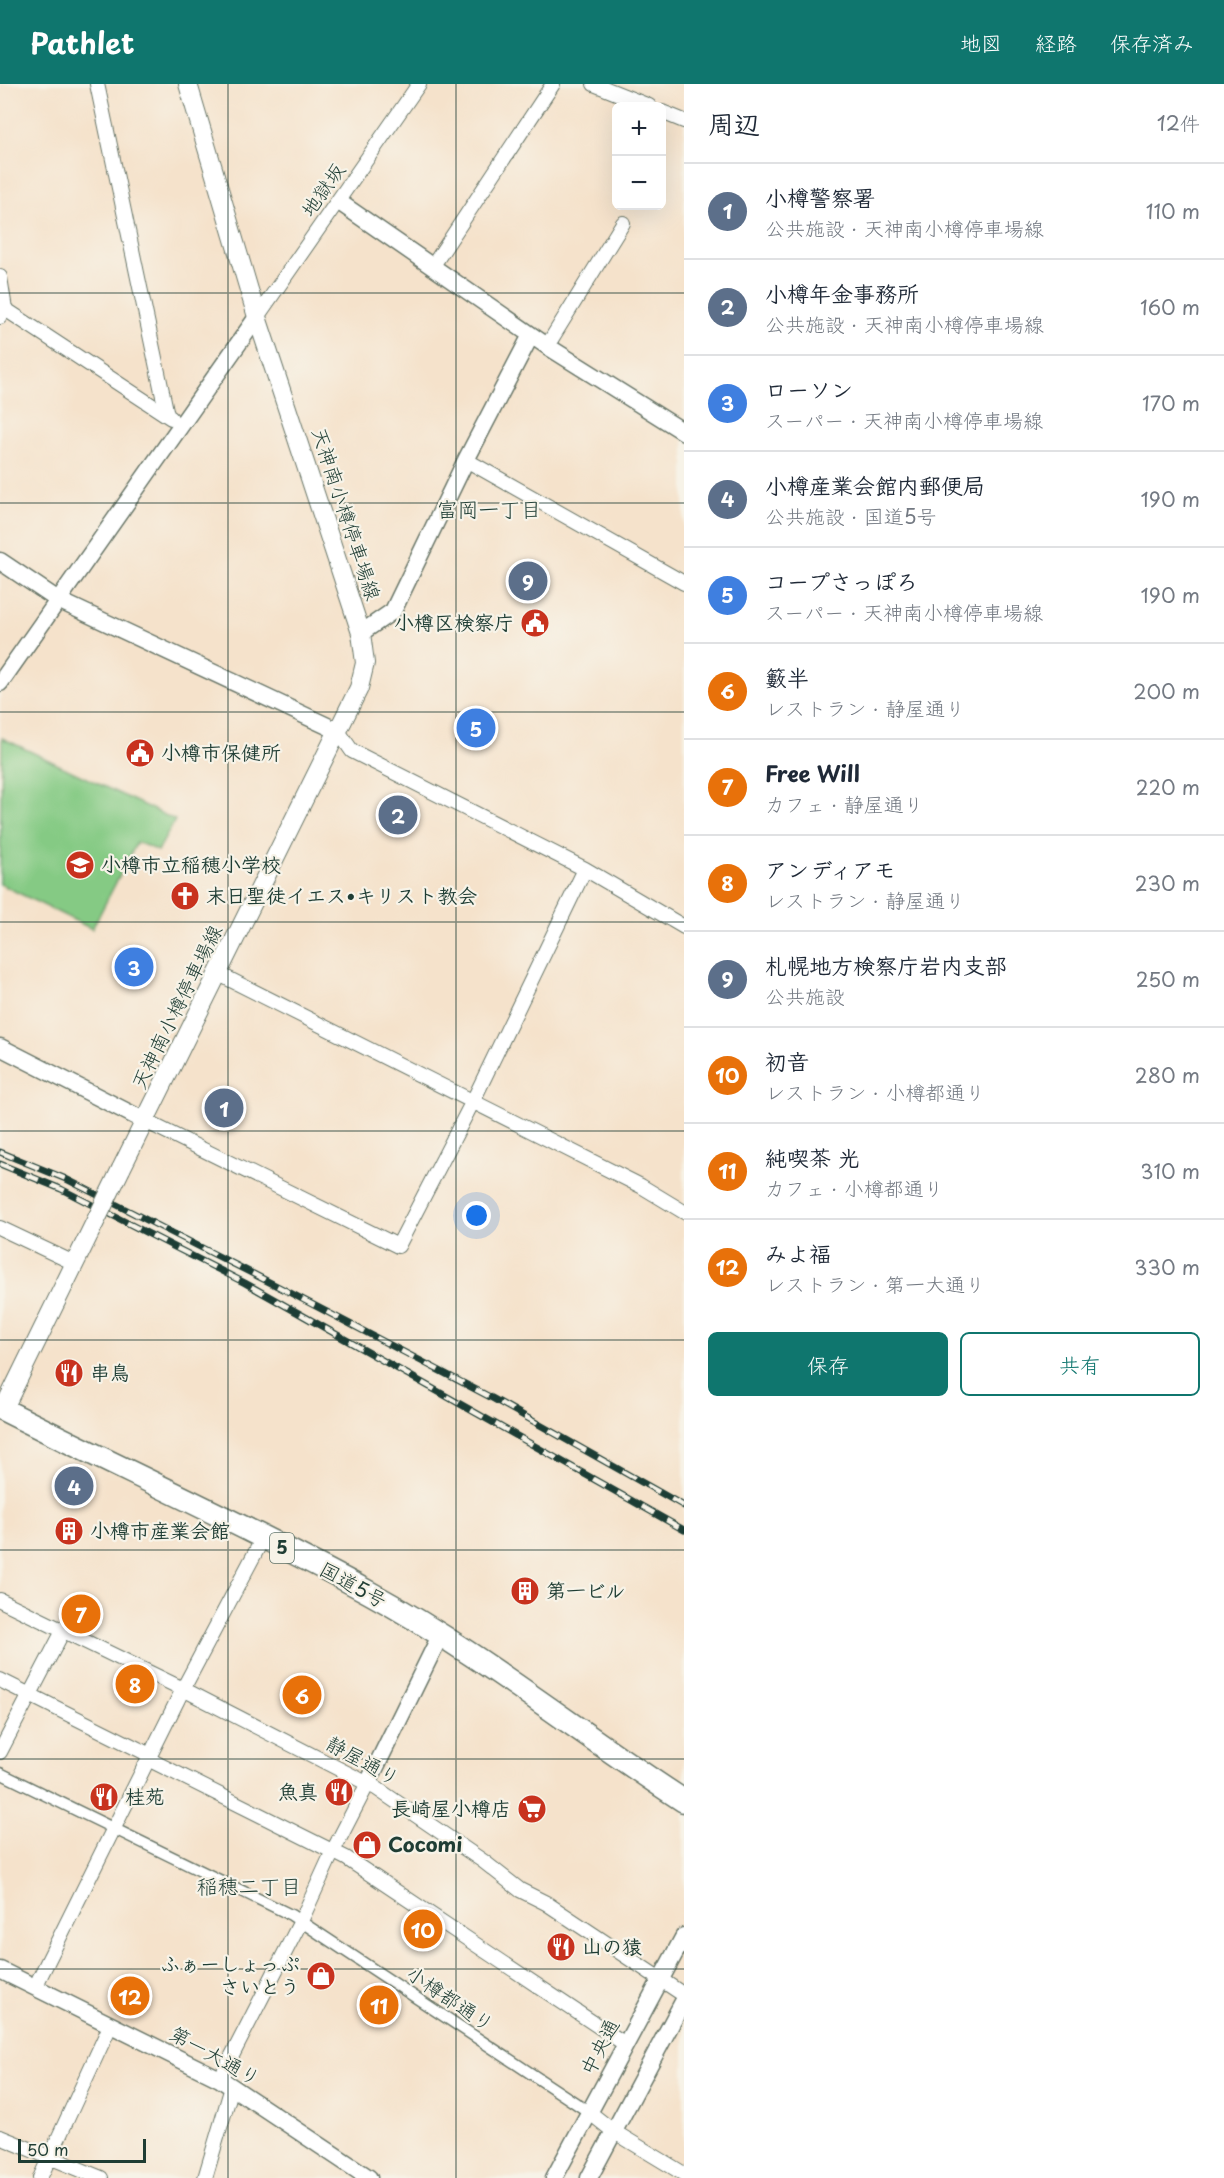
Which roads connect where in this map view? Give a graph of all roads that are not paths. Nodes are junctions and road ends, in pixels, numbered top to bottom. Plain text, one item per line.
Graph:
1 (97, 84) edge
2 (189, 84) edge
3 (419, 84) edge
4 (553, 84) edge
5 (594, 84) edge
6 (639, 102) edge
7 (666, 114) edge
8 (684, 121) edge
9 (339, 202) junction
10 (623, 223) dead end
11 (432, 267) junction
12 (0, 277) edge
13 (3, 313) edge
14 (258, 317) junction
15 (531, 335) junction
16 (547, 346) junction
17 (174, 420) junction
18 (683, 429) edge
19 (466, 460) junction
20 (0, 561) edge
21 (684, 583) edge
22 (58, 600) junction
23 (361, 633) junction
24 (0, 683) edge
25 (338, 731) junction
26 (585, 869) junction
27 (684, 927) edge
28 (218, 973) junction
29 (0, 1047) edge
30 (473, 1101) junction
31 (147, 1122) junction
32 (684, 1212) edge
33 (0, 1228) edge
34 (74, 1263) junction
35 (1, 1411) edge
36 (263, 1538) junction
37 (0, 1600) edge
38 (63, 1631) junction
39 (440, 1636) junction
40 (0, 1680) edge
41 (183, 1689) junction
42 (29, 1694) junction
43 (0, 1752) edge
44 (149, 1757) junction
45 (0, 1773) edge
46 (368, 1783) junction
47 (684, 1801) edge
48 (113, 1830) junction
49 (333, 1851) junction
50 (296, 1918) junction
51 (684, 1936) edge
52 (0, 1970) edge
53 (660, 1978) junction
54 (35, 1987) junction
55 (684, 1995) edge
56 (684, 2000) edge
57 (110, 2026) junction
58 (625, 2043) junction
59 (226, 2083) junction
60 (589, 2112) junction
61 (614, 2131) junction
62 (0, 2137) edge
63 (50, 2156) junction
64 (684, 2175) edge
65 (40, 2178) edge
66 (101, 2178) edge
67 (205, 2178) edge
68 (369, 2178) edge
69 (554, 2178) edge
70 (589, 2178) edge

1 - 17 street
2 - 14 main road, 天神南小樽停車場線
3 - 9 street, 地獄坂
4 - 11 street
5 - 6 street
7 - 8 street
9 - 11 street
9 - 14 street, 地獄坂
10 - 16 street
11 - 15 street
12 - 13 street
13 - 17 street
14 - 17 street
14 - 23 main road, 天神南小樽停車場線
15 - 16 street
15 - 19 street
16 - 18 street
17 - 22 street
19 - 21 street
19 - 23 street
20 - 22 street
22 - 24 street
22 - 25 street
23 - 25 main road, 天神南小樽停車場線
25 - 26 street
25 - 28 main road, 天神南小樽停車場線
26 - 27 street
26 - 30 street
28 - 30 street
28 - 31 main road, 天神南小樽停車場線
29 - 31 street
30 - 31 street
30 - 32 street
31 - 34 main road, 天神南小樽停車場線, bridge
33 - 34 street
34 - 35 main road
35 - 36 highway, 国道5号 / 5
36 - 39 highway, 国道5号 / 5
36 - 41 street
37 - 38 street, 静屋通り
38 - 41 street, 静屋通り
38 - 42 street
39 - 46 street
39 - 47 highway, 国道5号 / 5
40 - 42 street
41 - 44 street
41 - 46 street, 静屋通り
42 - 43 street
42 - 44 street
44 - 48 street
44 - 49 street
45 - 48 street, 小樽都通り
46 - 49 street
46 - 53 street, 静屋通り
48 - 50 street, 小樽都通り
48 - 54 street
49 - 50 street
49 - 58 street
50 - 59 street
50 - 60 street, 小樽都通り
51 - 53 street, 中央通
52 - 54 street, 第一大通り
53 - 55 street, 静屋通り
53 - 58 street, 中央通
54 - 57 street, 第一大通り
56 - 61 street
57 - 59 street, 第一大通り
57 - 63 street
58 - 60 street, 中央通
59 - 67 street
59 - 68 street, 第一大通り
60 - 61 street
60 - 69 street, 中央通
61 - 64 street
61 - 70 street
62 - 63 street
63 - 65 street
63 - 66 street

